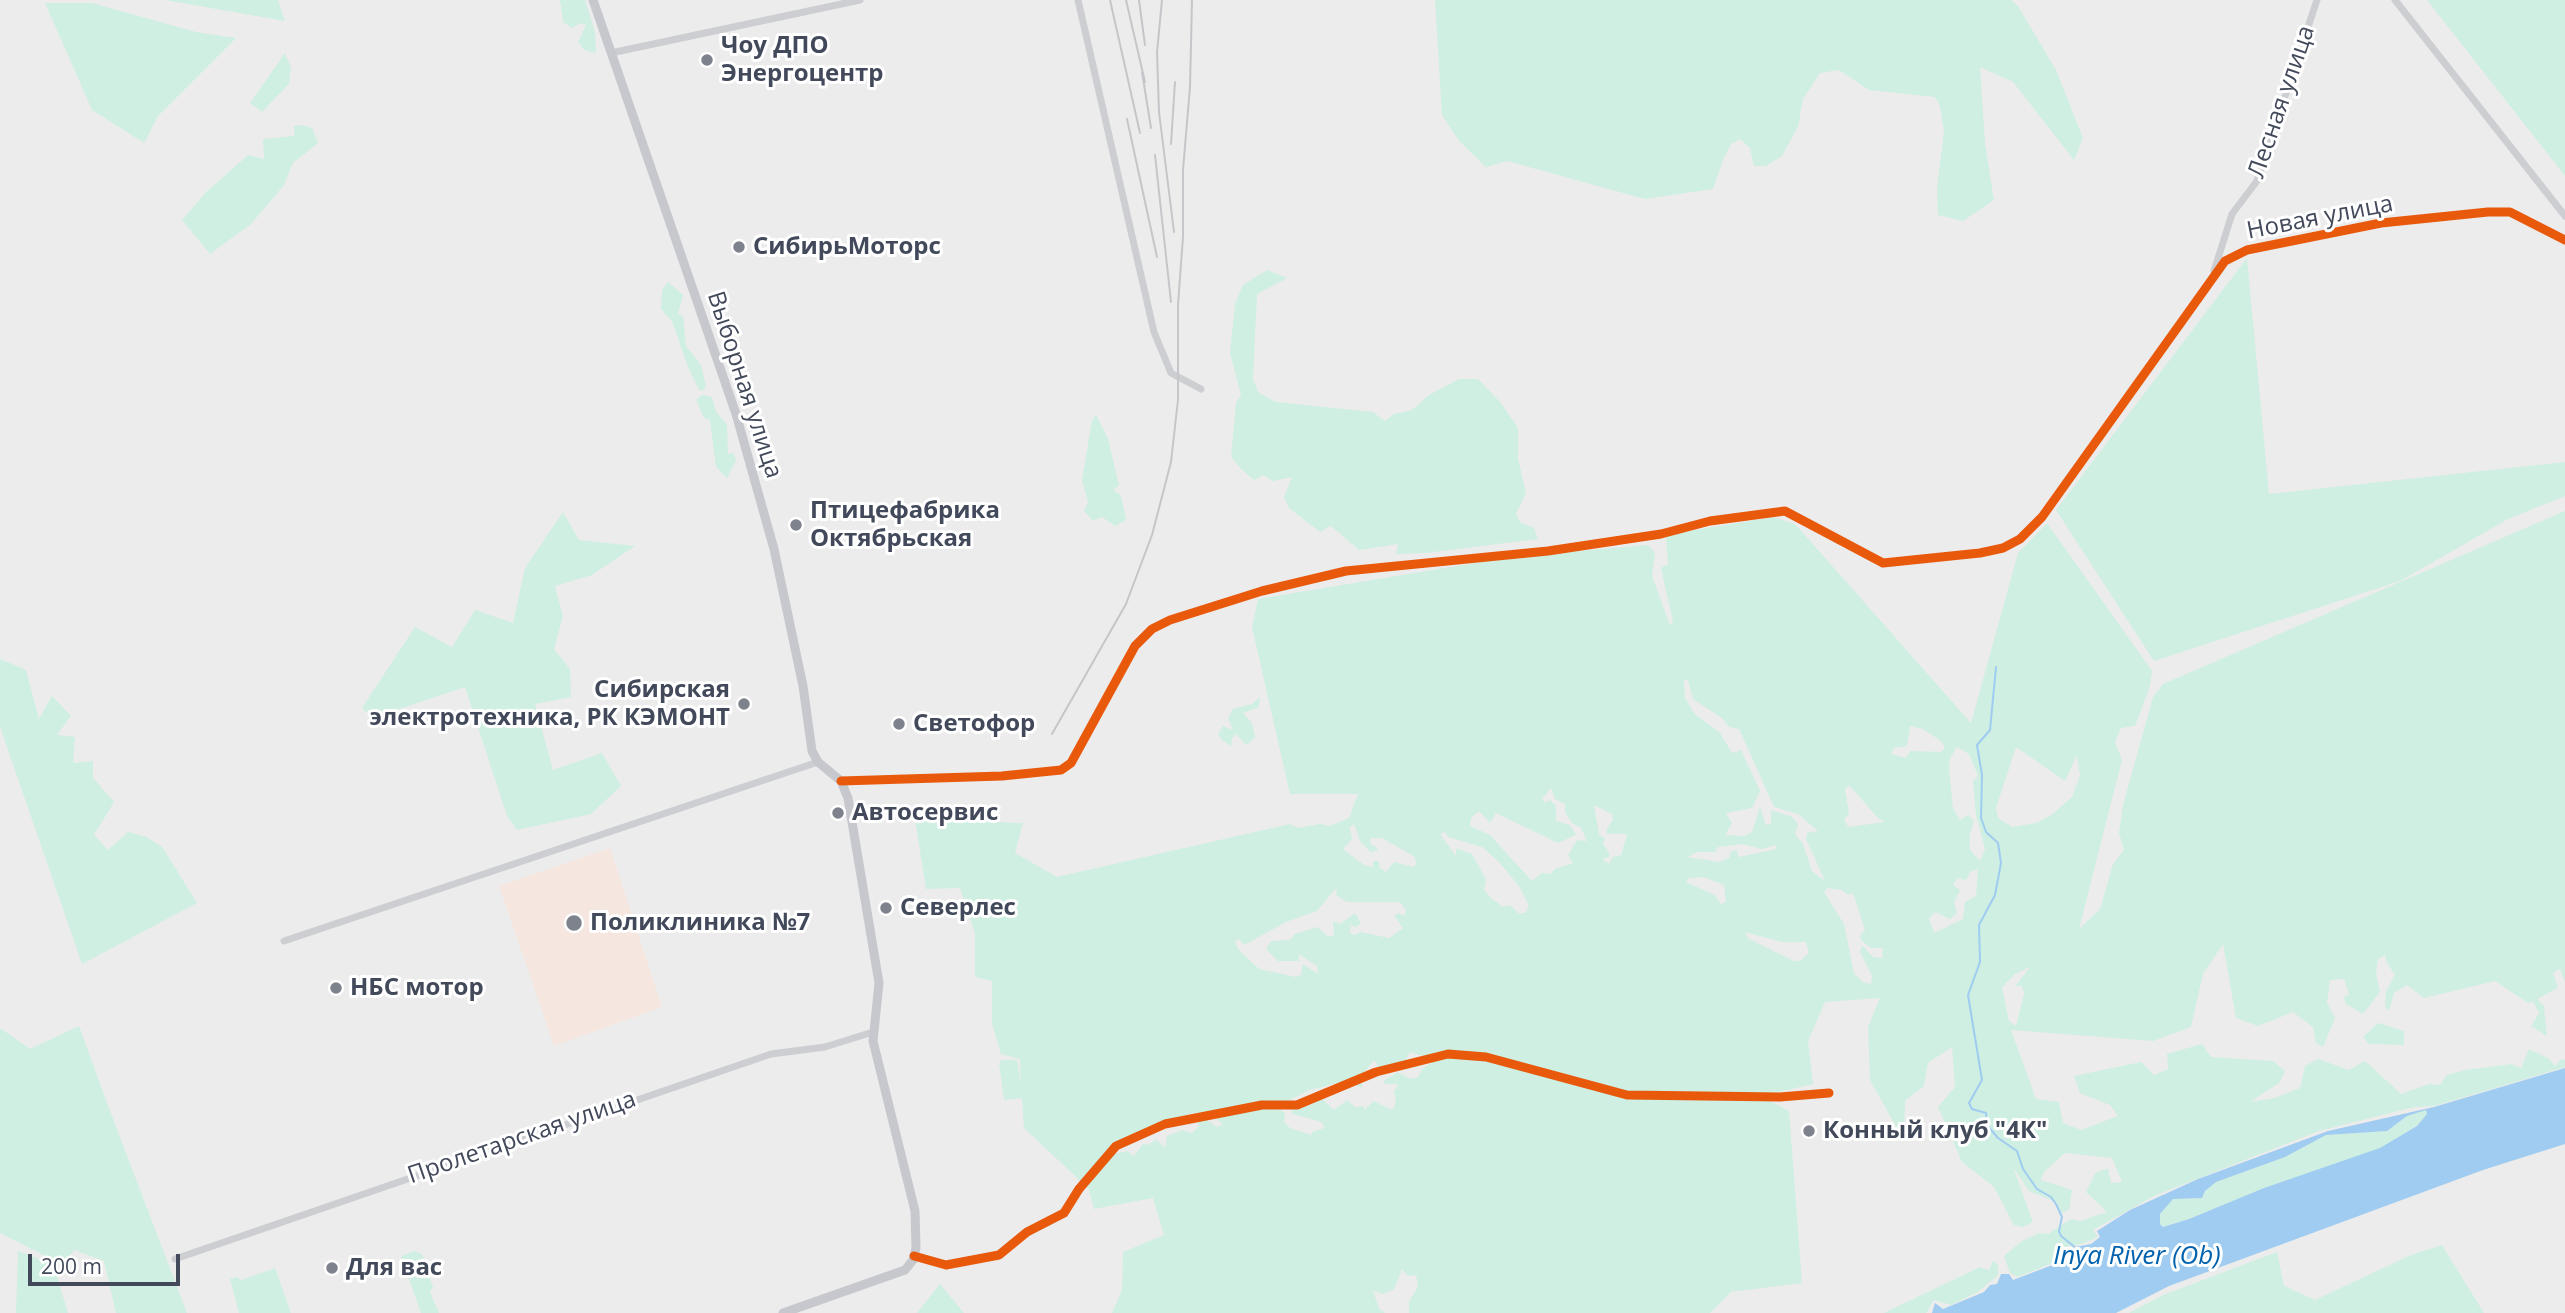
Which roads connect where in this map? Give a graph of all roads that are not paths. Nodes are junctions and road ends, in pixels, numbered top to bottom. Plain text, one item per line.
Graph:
1 (593, 0) edge
2 (860, 0) edge
3 (1078, 0) edge
4 (2317, 0) edge
5 (2395, 0) edge
6 (611, 53) junction
7 (2565, 216) edge
8 (2565, 240) edge
9 (2211, 279) junction
10 (1200, 389) dead end
11 (818, 762) junction
12 (841, 780) junction
13 (284, 941) dead end
14 (873, 1032) junction
15 (1829, 1093) dead end
16 (914, 1256) junction
17 (175, 1259) dead end
18 (783, 1313) edge

1 - 6 main road, Выборная улица
2 - 6 street
3 - 10 street
4 - 9 street, Лесная улица
5 - 7 street
6 - 11 main road, Выборная улица
8 - 9 street, Новая улица
9 - 12 street
11 - 12 main road
11 - 13 street
12 - 14 main road
14 - 16 main road
14 - 17 street, Пролетарская улица
15 - 16 street
16 - 18 main road

